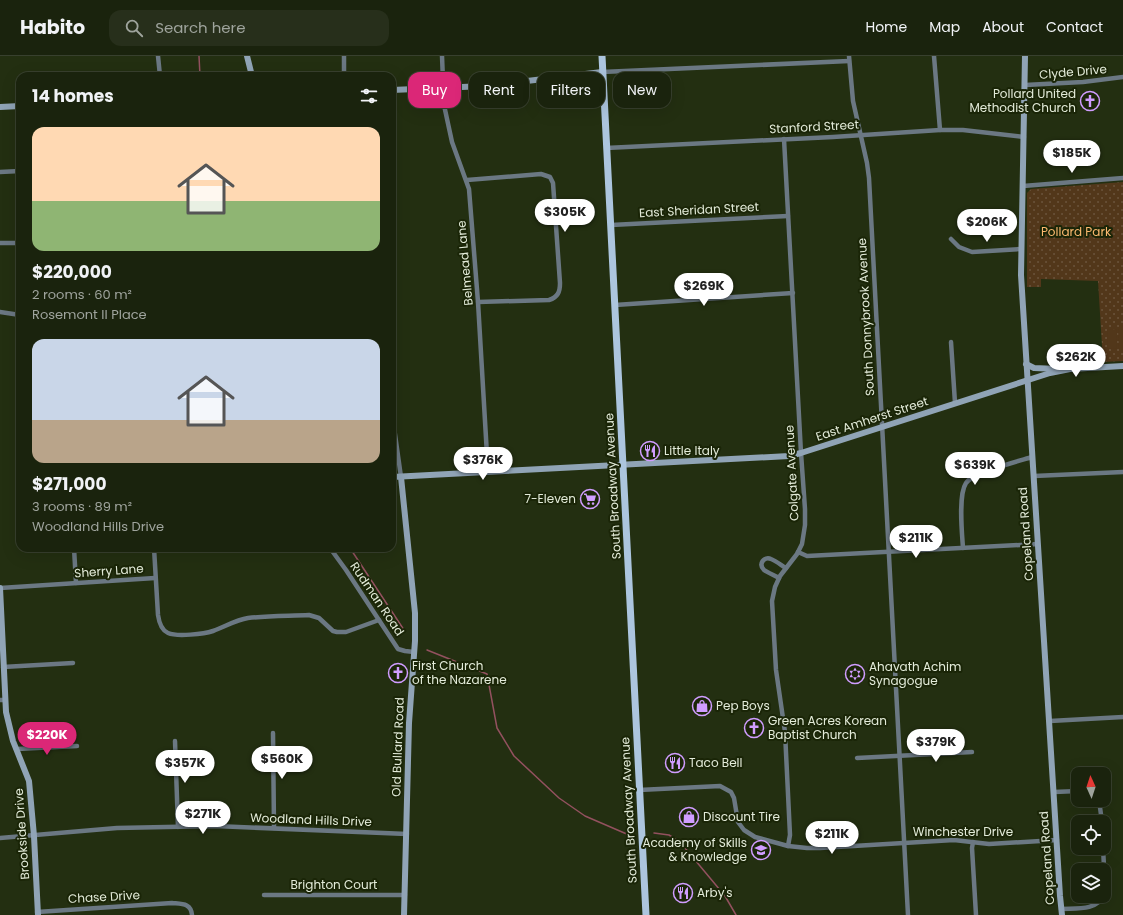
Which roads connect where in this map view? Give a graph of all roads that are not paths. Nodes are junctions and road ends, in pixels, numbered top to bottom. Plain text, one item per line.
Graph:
1 (158, 56) edge
2 (247, 56) edge
3 (344, 56) edge
4 (442, 56) edge
5 (602, 56) edge
6 (934, 56) edge
7 (1025, 56) edge
8 (849, 58) edge
9 (160, 72) edge
10 (251, 72) edge
11 (344, 72) edge
12 (443, 72) edge
13 (602, 72) joint
14 (1123, 77) edge
15 (537, 80) edge
16 (461, 86) edge
17 (1025, 86) junction
18 (408, 89) edge
19 (396, 90) edge
20 (16, 106) edge
21 (0, 107) edge
22 (445, 108) edge
23 (604, 108) edge
24 (940, 130) junction
25 (861, 135) junction
26 (1024, 137) junction
27 (784, 139) junction
28 (606, 148) junction
29 (16, 171) edge
30 (0, 172) edge
31 (1123, 178) edge
32 (467, 180) junction
33 (1023, 186) junction
34 (788, 216) junction
35 (611, 225) junction
36 (951, 239) dead end
37 (16, 243) edge
38 (0, 244) edge
39 (1021, 249) junction
40 (793, 293) junction
41 (478, 302) junction
42 (615, 305) junction
43 (0, 312) edge
44 (16, 314) edge
45 (951, 342) dead end
46 (1026, 364) junction
47 (1123, 366) edge
48 (1064, 370) junction
49 (1027, 380) junction
50 (955, 403) junction
51 (882, 427) junction
52 (396, 445) edge
53 (801, 453) junction
54 (1032, 457) junction
55 (623, 465) junction
56 (488, 472) junction
57 (1123, 472) edge
58 (1034, 476) junction
59 (400, 477) junction
60 (396, 478) edge
61 (1038, 544) junction
62 (963, 548) junction
63 (74, 552) edge
64 (154, 552) edge
65 (333, 552) edge
66 (798, 552) junction
67 (889, 552) junction
68 (786, 568) junction
69 (155, 578) junction
70 (779, 578) junction
71 (76, 583) junction
72 (0, 588) edge
73 (379, 620) junction
74 (414, 652) junction
75 (73, 663) dead end
76 (3, 667) junction
77 (2, 700) edge
78 (1123, 717) edge
79 (1050, 721) junction
80 (273, 733) dead end
81 (175, 741) dead end
82 (77, 746) dead end
83 (17, 749) junction
84 (972, 752) dead end
85 (900, 757) junction
86 (857, 758) dead end
87 (639, 790) junction
88 (1071, 791) edge
89 (1054, 792) junction
90 (178, 827) junction
91 (274, 828) junction
92 (406, 834) junction
93 (34, 836) junction
94 (0, 838) edge
95 (1057, 840) junction
96 (904, 842) junction
97 (973, 842) junction
98 (788, 846) junction
99 (264, 895) dead end
100 (405, 895) junction
101 (1098, 903) edge
102 (1061, 912) edge
103 (38, 913) edge
104 (192, 915) edge
105 (404, 915) edge
106 (646, 915) edge
107 (908, 915) edge
108 (976, 915) edge

1 - 9 street
2 - 10 street
3 - 11 street
4 - 12 street, Belmead Lane
5 - 13 main road, South Broadway Avenue
6 - 24 street
7 - 17 street, Copeland Road
8 - 13 street
8 - 25 street, South Donnybrook Avenue
14 - 17 street, Clyde Drive
15 - 16 street
17 - 26 street, Copeland Road
18 - 19 street
20 - 21 street
22 - 32 street, Belmead Lane
23 - 28 main road, South Broadway Avenue
24 - 25 street, Stanford Street
24 - 26 street, Stanford Street
25 - 27 street, Stanford Street
25 - 51 street, South Donnybrook Avenue
26 - 33 street, Copeland Road
27 - 28 street, Stanford Street
27 - 34 street, Colgate Avenue
28 - 35 main road, South Broadway Avenue
29 - 30 street
31 - 33 street
32 - 41 street, Belmead Lane
32 - 41 street
33 - 39 street, Copeland Road
34 - 35 street, East Sheridan Street
34 - 40 street, Colgate Avenue
35 - 42 main road, South Broadway Avenue
36 - 39 street
37 - 38 street
39 - 46 street, Copeland Road
40 - 42 street
40 - 53 street, Colgate Avenue
41 - 56 street, Belmead Lane
42 - 55 main road, South Broadway Avenue
43 - 44 street
45 - 50 street
46 - 48 street
46 - 49 street, Copeland Road
47 - 48 street, East Amherst Street
48 - 49 street, East Amherst Street
49 - 50 street, East Amherst Street
49 - 54 street, Copeland Road
50 - 51 street, East Amherst Street
51 - 53 street, East Amherst Street
51 - 67 street, South Donnybrook Avenue
52 - 59 street, Old Bullard Road
53 - 55 street, East Amherst Street
53 - 66 street, Colgate Avenue
54 - 58 street, Copeland Road
54 - 62 street
55 - 56 street, East Amherst Street
55 - 87 main road, South Broadway Avenue
56 - 59 street, East Amherst Street
57 - 58 street
58 - 61 street, Copeland Road
59 - 60 street, East Amherst Street
59 - 74 street, Old Bullard Road
61 - 62 street
61 - 79 street, Copeland Road
62 - 67 street
63 - 71 street
64 - 69 street
65 - 73 street, Rudman Road
66 - 67 street
66 - 68 street, Colgate Avenue
67 - 85 street, South Donnybrook Avenue
68 - 70 street, Colgate Avenue
68 - 70 street
69 - 71 street, Sherry Lane
69 - 73 street, Sherry Lane
70 - 98 street, Colgate Avenue
71 - 72 street, Sherry Lane
72 - 76 street, Brookside Drive
73 - 74 street, Rudman Road
74 - 92 street, Old Bullard Road
75 - 76 street
76 - 77 street, Brookside Drive
77 - 83 street, Brookside Drive
78 - 79 street
79 - 89 street, Copeland Road
80 - 91 street
81 - 90 street
82 - 83 street
83 - 93 street, Brookside Drive
84 - 85 street
85 - 86 street
85 - 96 street, South Donnybrook Avenue
87 - 98 street, Winchester Drive
87 - 106 main road, South Broadway Avenue
88 - 89 street
89 - 95 street, Copeland Road
90 - 91 street, Woodland Hills Drive
90 - 93 street, Woodland Hills Drive
91 - 92 street, Woodland Hills Drive
92 - 100 street, Old Bullard Road
93 - 94 street, Woodland Hills Drive
93 - 103 street, Brookside Drive
95 - 97 street, Winchester Drive
95 - 102 street, Copeland Road
96 - 97 street, Winchester Drive
96 - 98 street, Winchester Drive
96 - 107 street, South Donnybrook Avenue
97 - 108 street
99 - 100 street, Brighton Court
100 - 105 street, Old Bullard Road
101 - 102 street
103 - 104 street, Chase Drive

